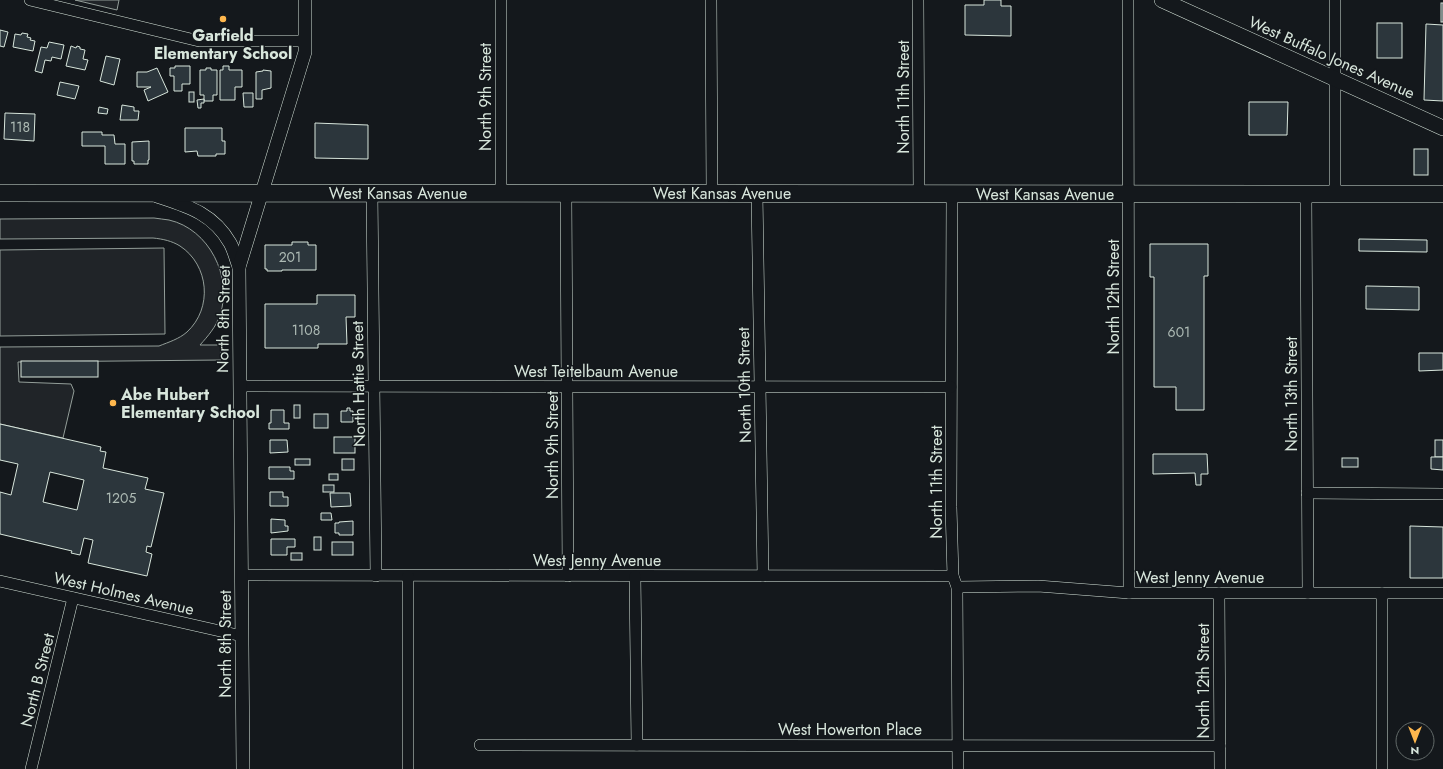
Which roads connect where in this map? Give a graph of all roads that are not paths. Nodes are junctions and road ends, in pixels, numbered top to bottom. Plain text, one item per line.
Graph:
1 (30, 0) edge
2 (305, 0) edge
3 (502, 0) edge
4 (711, 0) edge
5 (918, 0) edge
6 (1128, 0) edge
7 (1162, 0) edge
8 (1335, 0) edge
9 (305, 41) junction
10 (1335, 79) junction
11 (1443, 128) edge
12 (0, 193) edge
13 (146, 193) junction
14 (260, 193) junction
15 (372, 193) junction
16 (501, 193) junction
17 (1335, 193) junction
18 (566, 194) junction
19 (712, 194) junction
20 (757, 194) junction
21 (919, 194) junction
22 (952, 194) junction
23 (1129, 194) junction
24 (1306, 194) junction
25 (1443, 194) edge
26 (239, 267) junction
27 (240, 386) junction
28 (374, 386) junction
29 (567, 387) junction
30 (761, 387) junction
31 (951, 387) junction
32 (1307, 493) junction
33 (1443, 494) edge
34 (242, 575) junction
35 (376, 576) junction
36 (408, 576) junction
37 (568, 576) junction
38 (635, 576) junction
39 (763, 576) junction
40 (0, 581) edge
41 (955, 582) junction
42 (1129, 593) junction
43 (1219, 593) junction
44 (1308, 593) junction
45 (1382, 593) junction
46 (1443, 593) edge
47 (74, 598) junction
48 (242, 636) junction
49 (480, 745) dead end
50 (637, 745) junction
51 (958, 745) junction
52 (1220, 746) junction
53 (32, 769) edge
54 (243, 769) edge
55 (408, 769) edge
56 (958, 769) edge
57 (1220, 769) edge
58 (1382, 769) edge

1 - 9 street
2 - 9 street, North 8th Street
3 - 16 street, North 9th Street
4 - 19 street
5 - 21 street, North 11th Street
6 - 23 street, North 12th Street
7 - 10 main road, West Buffalo Jones Avenue
8 - 10 street
9 - 14 street, North 8th Street
10 - 11 main road, West Buffalo Jones Avenue
10 - 17 street
12 - 13 main road, West Kansas Avenue
13 - 14 main road, West Kansas Avenue
13 - 26 street
14 - 15 main road, West Kansas Avenue
14 - 26 street, North 8th Street
15 - 16 main road, West Kansas Avenue
15 - 28 street, North Hattie Street
16 - 18 main road, West Kansas Avenue
17 - 24 main road, West Kansas Avenue
17 - 25 main road, West Kansas Avenue
18 - 19 main road, West Kansas Avenue
18 - 29 street, North 9th Street
19 - 20 main road, West Kansas Avenue
20 - 21 main road, West Kansas Avenue
20 - 30 street, North 10th Street
21 - 22 main road, West Kansas Avenue
22 - 23 main road, West Kansas Avenue
22 - 31 street, North 11th Street
23 - 24 main road, West Kansas Avenue
23 - 42 street, North 12th Street
24 - 32 street, North 13th Street
26 - 27 street, North 8th Street
27 - 28 street, West Teitelbaum Avenue
27 - 34 street, North 8th Street
28 - 29 street, West Teitelbaum Avenue
28 - 35 street, North Hattie Street
29 - 30 street, West Teitelbaum Avenue
29 - 37 street, North 9th Street
30 - 31 street, West Teitelbaum Avenue
30 - 39 street, North 10th Street
31 - 41 street, North 11th Street
32 - 33 street
32 - 44 street, North 13th Street
34 - 35 street, West Jenny Avenue
34 - 48 street, North 8th Street
35 - 36 street, West Jenny Avenue
36 - 37 street, West Jenny Avenue
36 - 55 street
37 - 38 street, West Jenny Avenue
38 - 39 street, West Jenny Avenue
38 - 50 street
39 - 41 street, West Jenny Avenue
40 - 47 street, West Holmes Avenue
41 - 42 street, West Jenny Avenue
41 - 51 street, North 11th Street
42 - 43 street, West Jenny Avenue
43 - 44 street, West Jenny Avenue
43 - 52 street, North 12th Street
44 - 45 street, West Jenny Avenue
45 - 46 street, West Jenny Avenue
45 - 58 street
47 - 48 street, West Holmes Avenue
47 - 53 street, North B Street
48 - 54 street, North 8th Street
49 - 50 street, West Howerton Place
50 - 51 street, West Howerton Place
51 - 52 street, West Howerton Place
51 - 56 street, North 11th Street
52 - 57 street, North 12th Street

